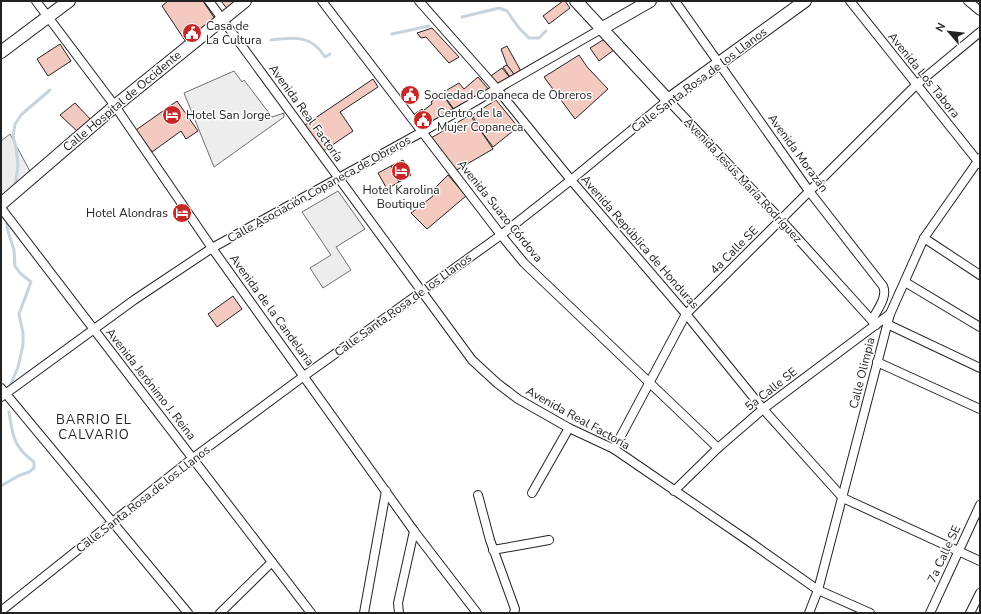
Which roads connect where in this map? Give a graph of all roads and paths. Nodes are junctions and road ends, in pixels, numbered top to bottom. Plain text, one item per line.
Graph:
1 (36, 1) edge
2 (69, 1) edge
3 (209, 1) edge
4 (245, 1) edge
5 (322, 1) edge
6 (419, 1) edge
7 (576, 1) edge
8 (650, 1) edge
9 (675, 1) edge
10 (805, 1) edge
11 (850, 1) edge
12 (968, 1) edge
13 (980, 11) edge
14 (48, 17) junction
15 (223, 19) junction
16 (601, 29) junction
17 (980, 32) edge
18 (1, 52) edge
19 (719, 64) junction
20 (916, 84) junction
21 (497, 89) junction
22 (668, 100) junction
23 (115, 106) junction
24 (422, 132) junction
25 (979, 161) edge
26 (340, 179) junction
27 (571, 180) junction
28 (809, 191) junction
29 (1, 204) edge
30 (1, 208) edge
31 (781, 220) junction
32 (501, 235) junction
33 (924, 238) junction
34 (212, 248) junction
35 (980, 275) edge
36 (905, 282) junction
37 (422, 290) junction
38 (686, 314) junction
39 (890, 314) junction
40 (874, 322) junction
41 (887, 324) junction
42 (980, 327) edge
43 (94, 330) junction
44 (878, 362) junction
45 (980, 368) edge
46 (304, 376) junction
47 (649, 384) junction
48 (3, 393) edge
49 (763, 409) junction
50 (980, 409) edge
51 (569, 428) junction
52 (718, 448) junction
53 (614, 450) junction
54 (193, 458) junction
55 (386, 491) junction
56 (674, 491) junction
57 (532, 493) dead end
58 (478, 495) dead end
59 (842, 498) junction
60 (980, 505) edge
61 (113, 522) junction
62 (414, 531) junction
63 (549, 540) dead end
64 (493, 550) junction
65 (959, 551) junction
66 (980, 561) edge
67 (272, 562) junction
68 (818, 590) junction
69 (980, 593) edge
70 (1, 611) edge
71 (514, 612) edge
72 (188, 613) edge
73 (220, 613) edge
74 (312, 613) edge
75 (364, 613) edge
76 (400, 613) edge
77 (477, 613) edge
78 (809, 613) edge
79 (870, 613) edge
80 (930, 613) edge
81 (970, 613) edge

1 - 14 street, Avenida de la Candelaria
2 - 14 street
3 - 15 street, Avenida Real Factoría
4 - 15 street, Calle Hospital de Occidente
5 - 24 street, Avenida Suazo Córdova
6 - 21 street, Avenida República de Honduras
7 - 16 street, Avenida Jesús María Rodríguez
8 - 16 street, Calle Asociación Copaneca de Obreros
9 - 19 street, Avenida Morazán
10 - 19 street, Calle Santa Rosa de los Llanos
11 - 20 street, Avenida Los Tabora
12 - 13 street
14 - 18 street
14 - 23 street, Avenida de la Candelaria
15 - 23 street, Calle Hospital de Occidente
15 - 26 street, Avenida Real Factoría
16 - 21 street, Calle Asociación Copaneca de Obreros
16 - 22 street, Avenida Jesús María Rodríguez
17 - 20 street, 4a Calle SE
19 - 22 street, Calle Santa Rosa de los Llanos
19 - 28 street, Avenida Morazán
20 - 25 street, Avenida Los Tabora
20 - 28 street, 4a Calle SE
21 - 24 street, Calle Asociación Copaneca de Obreros
21 - 27 street, Avenida República de Honduras
22 - 27 street, Calle Santa Rosa de los Llanos
22 - 31 street, Avenida Jesús María Rodríguez
23 - 29 street, Calle Hospital de Occidente
23 - 34 street, Avenida de la Candelaria
24 - 26 street, Calle Asociación Copaneca de Obreros
24 - 32 street, Avenida Suazo Córdova
25 - 33 street, Calle Olimpia
26 - 34 street, Calle Asociación Copaneca de Obreros
26 - 37 street, Avenida Real Factoría
27 - 32 street, Calle Santa Rosa de los Llanos
27 - 38 street, Avenida República de Honduras
28 - 31 street, 4a Calle SE
28 - 40 street, Avenida Morazán
30 - 43 street, Avenida Jerónimo J. Reina
31 - 38 street, 4a Calle SE
31 - 40 street, Avenida Jesús María Rodríguez
32 - 37 street, Calle Santa Rosa de los Llanos
32 - 47 street, Avenida Suazo Córdova
33 - 35 street
33 - 36 street, Calle Olimpia
34 - 43 street, Calle Asociación Copaneca de Obreros
34 - 46 street, Avenida de la Candelaria
36 - 39 street, Calle Olimpia
36 - 42 street
37 - 46 street, Calle Santa Rosa de los Llanos
37 - 51 street, Avenida Real Factoría
38 - 47 street, 4a Calle SE
38 - 49 street, Avenida República de Honduras
39 - 40 street, 5a Calle SE
39 - 41 street, Calle Olimpia
40 - 49 street, 5a Calle SE
41 - 44 street, Calle Olimpia
41 - 45 street
43 - 48 street, Calle Asociación Copaneca de Obreros
43 - 54 street, Avenida Jerónimo J. Reina
44 - 50 street
44 - 59 street, Calle Olimpia
46 - 54 street, Calle Santa Rosa de los Llanos
46 - 55 street, Avenida de la Candelaria
47 - 52 street, Avenida Suazo Córdova
47 - 53 street, 4a Calle SE
48 - 61 street
49 - 52 street, 5a Calle SE
49 - 59 street, Avenida República de Honduras
51 - 53 street, Avenida Real Factoría
51 - 57 street
52 - 56 street, 5a Calle SE
53 - 56 street, Avenida Real Factoría
54 - 61 street, Calle Santa Rosa de los Llanos
54 - 67 street, Avenida Jerónimo J. Reina
55 - 62 street, Avenida de la Candelaria
55 - 75 street
56 - 68 street, Avenida Real Factoría
58 - 64 street
59 - 65 street
59 - 68 street, Calle Olimpia
60 - 65 street, 7a Calle SE
61 - 70 street, Calle Santa Rosa de los Llanos
61 - 72 street
62 - 76 street
62 - 77 street, Avenida de la Candelaria
63 - 64 street
64 - 71 street
65 - 66 street
65 - 80 street, 7a Calle SE
67 - 73 street
67 - 74 street, Avenida Jerónimo J. Reina
68 - 78 street, Calle Olimpia
68 - 79 street, Avenida Real Factoría
69 - 81 street

